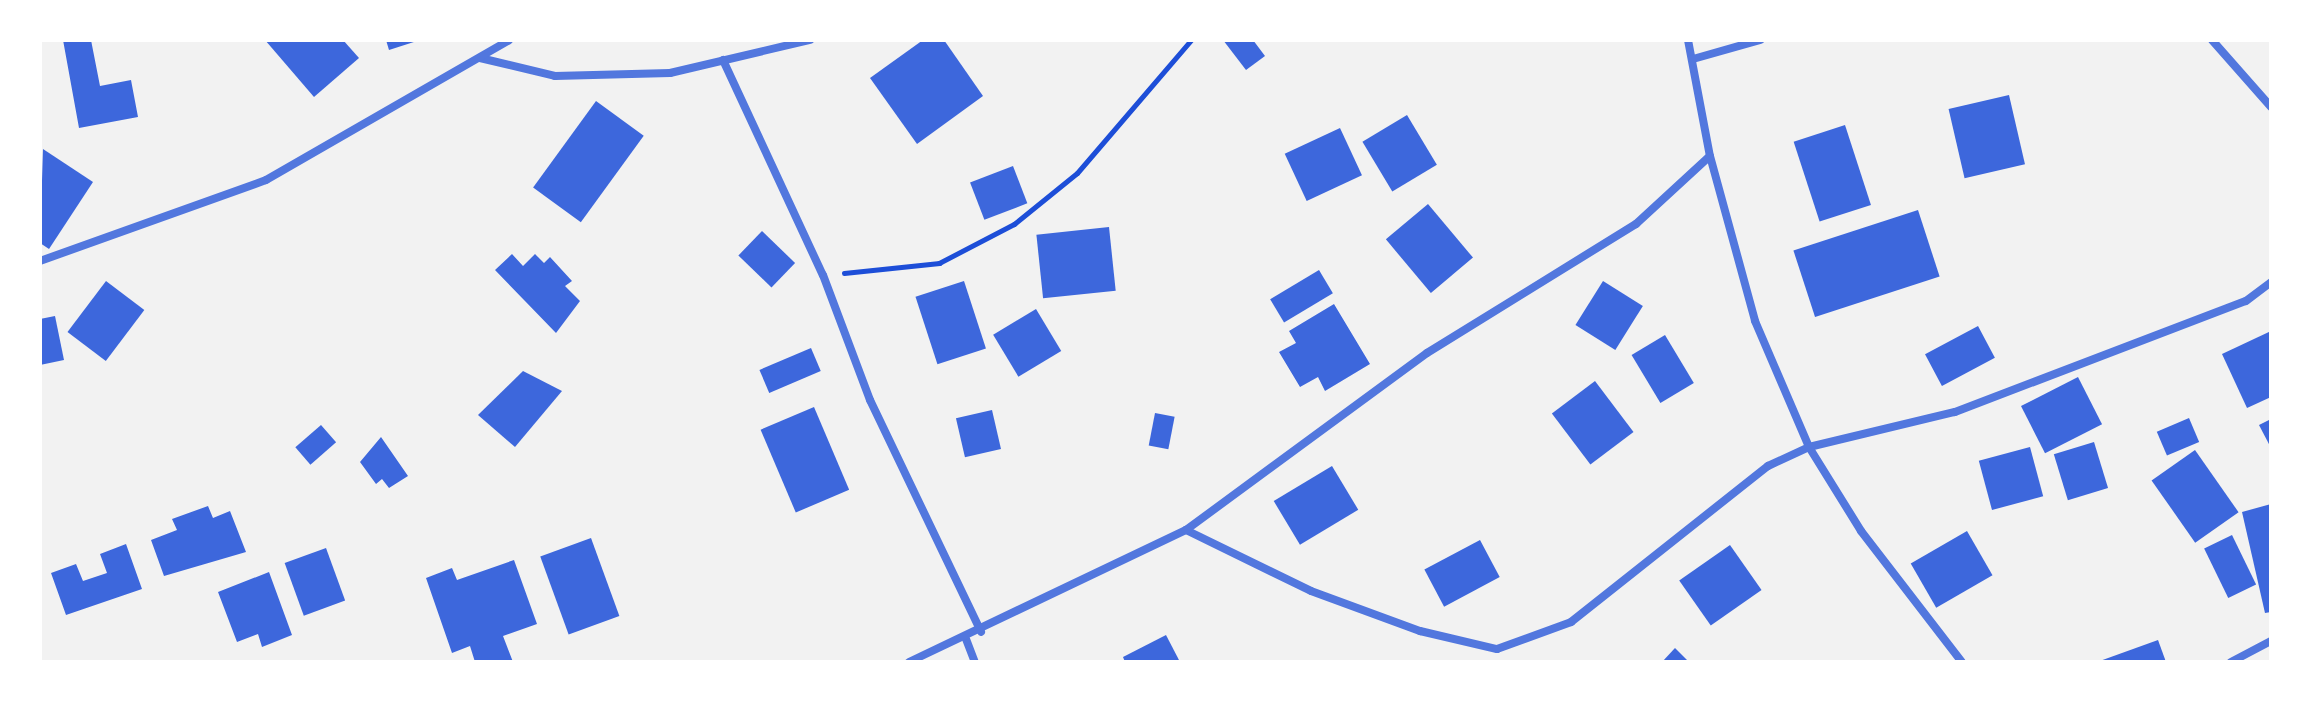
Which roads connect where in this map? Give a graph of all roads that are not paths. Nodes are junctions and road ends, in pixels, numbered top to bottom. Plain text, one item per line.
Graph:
1 (509, 40) edge
2 (810, 40) edge
3 (1688, 40) edge
4 (1760, 40) edge
5 (2212, 40) edge
6 (480, 58) junction
7 (1693, 59) junction
8 (723, 60) junction
9 (2271, 107) edge
10 (1710, 156) junction
11 (40, 261) edge
12 (2271, 282) edge
13 (1809, 447) junction
14 (1186, 530) junction
15 (981, 632) junction
16 (966, 639) junction
17 (2271, 641) edge
18 (909, 662) edge
19 (975, 662) edge
20 (1962, 662) edge
21 (2231, 662) edge

1 - 6 street
2 - 8 street
3 - 7 street
4 - 7 street
5 - 9 street
6 - 8 street
6 - 11 street
7 - 10 street
8 - 15 street
10 - 13 street
10 - 14 street
12 - 13 street
13 - 14 street
13 - 20 street
14 - 15 street
15 - 16 street
16 - 18 street
16 - 19 street
17 - 21 street

